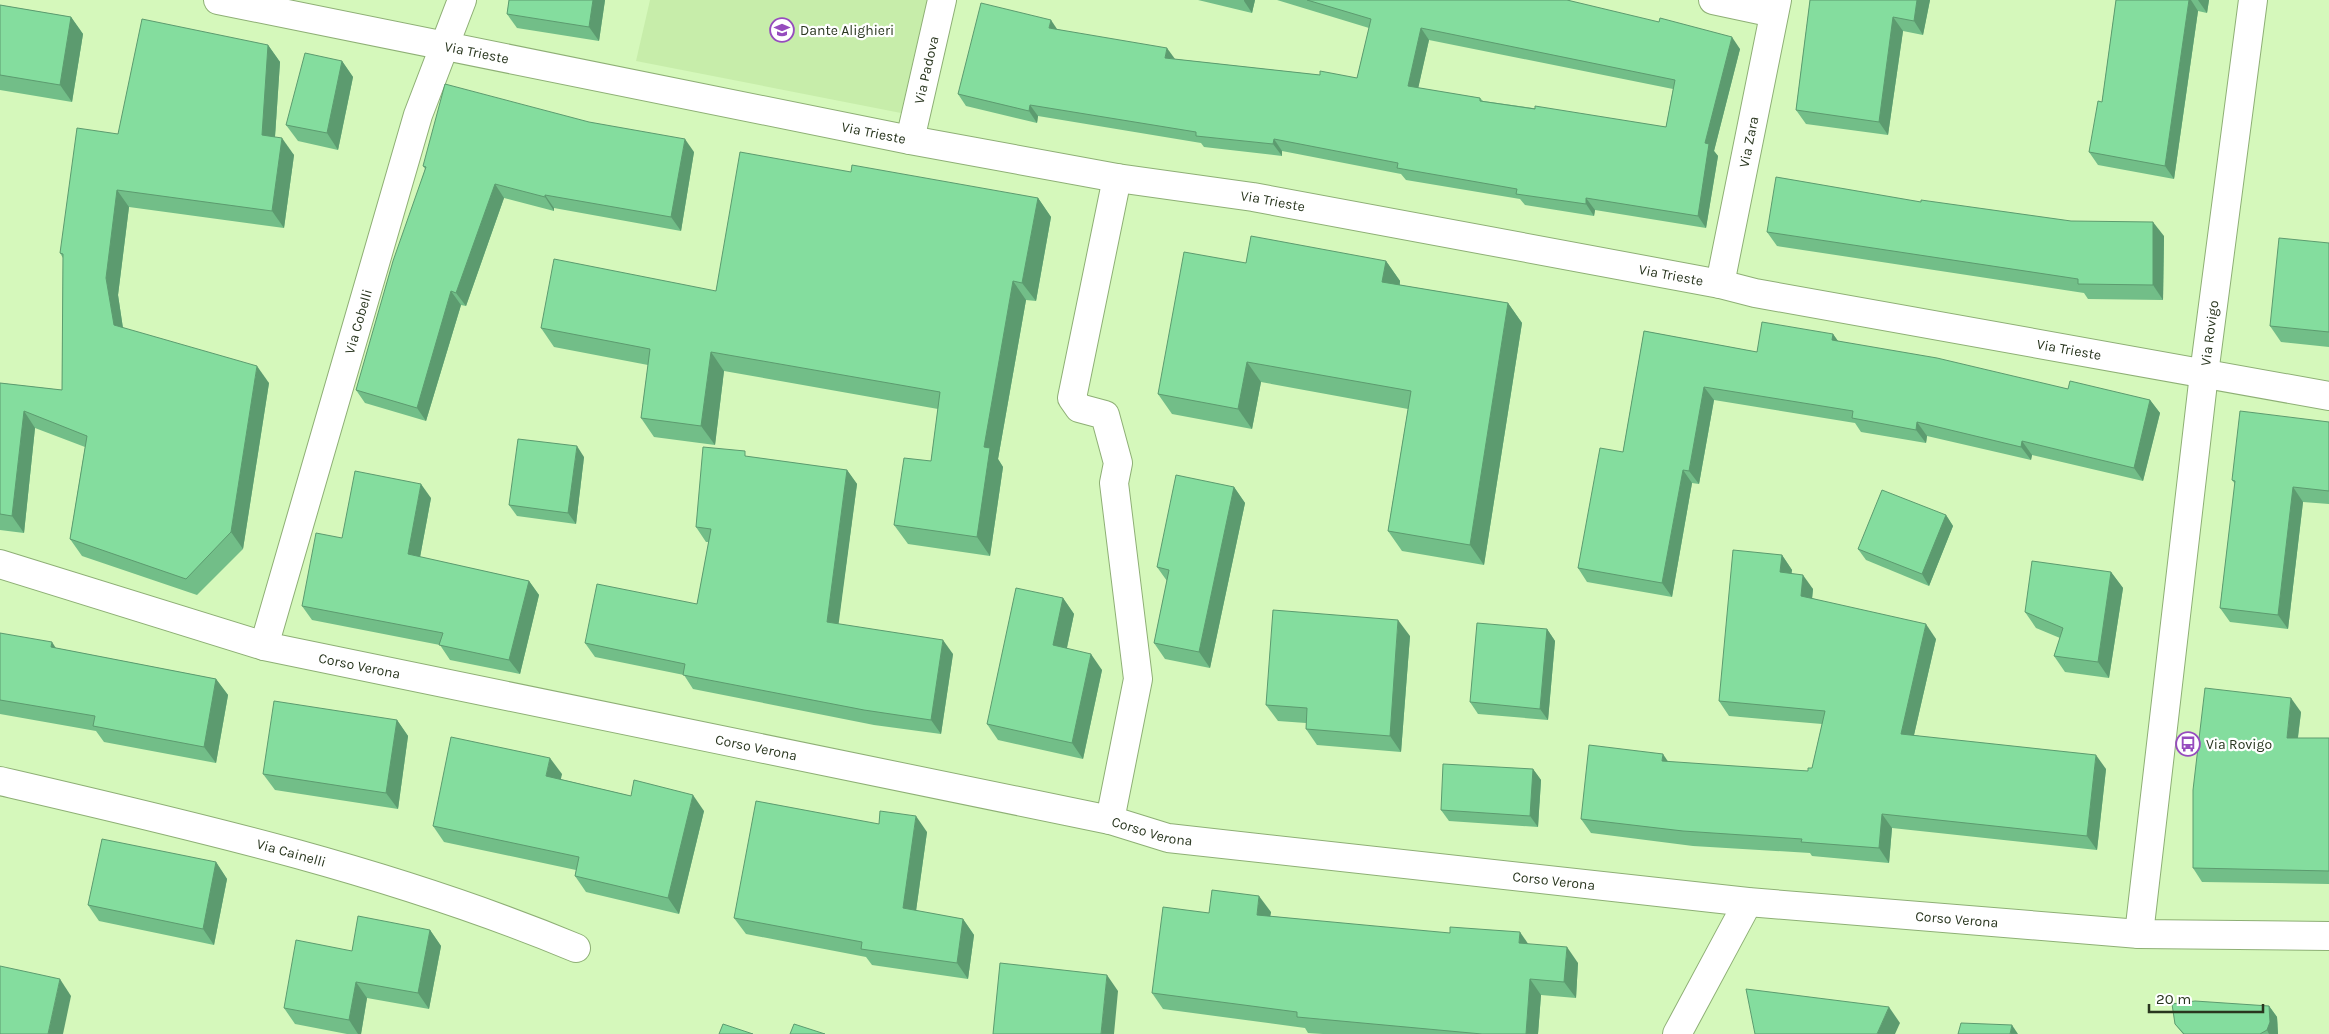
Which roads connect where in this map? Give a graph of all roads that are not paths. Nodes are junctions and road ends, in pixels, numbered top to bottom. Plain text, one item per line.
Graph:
1 (218, 0) edge
2 (462, 0) edge
3 (942, 0) edge
4 (1713, 0) edge
5 (2253, 0) edge
6 (1775, 7) edge
7 (445, 48) junction
8 (910, 140) junction
9 (1117, 178) junction
10 (1720, 284) junction
11 (2204, 374) junction
12 (2329, 396) edge
13 (0, 564) edge
14 (264, 646) junction
15 (0, 781) edge
16 (1110, 820) junction
17 (1748, 902) junction
18 (2139, 934) junction
19 (2329, 936) edge
20 (576, 948) dead end
21 (1677, 1034) edge

1 - 7 street, Via Trieste
2 - 7 street, Via Cobelli
3 - 8 street, Via Padova
4 - 6 street
5 - 11 street, Via Rovigo
6 - 10 street, Via Zara
7 - 8 street, Via Trieste
7 - 14 street, Via Cobelli
8 - 9 street, Via Trieste
9 - 10 street, Via Trieste
9 - 16 street
10 - 11 street, Via Trieste
11 - 12 street, Via Trieste
11 - 18 street, Via Rovigo
13 - 14 street, Corso Verona
14 - 16 street, Corso Verona
15 - 20 street, Via Cainelli
16 - 17 street, Corso Verona
17 - 18 street, Corso Verona
17 - 21 street
18 - 19 street, Corso Verona

